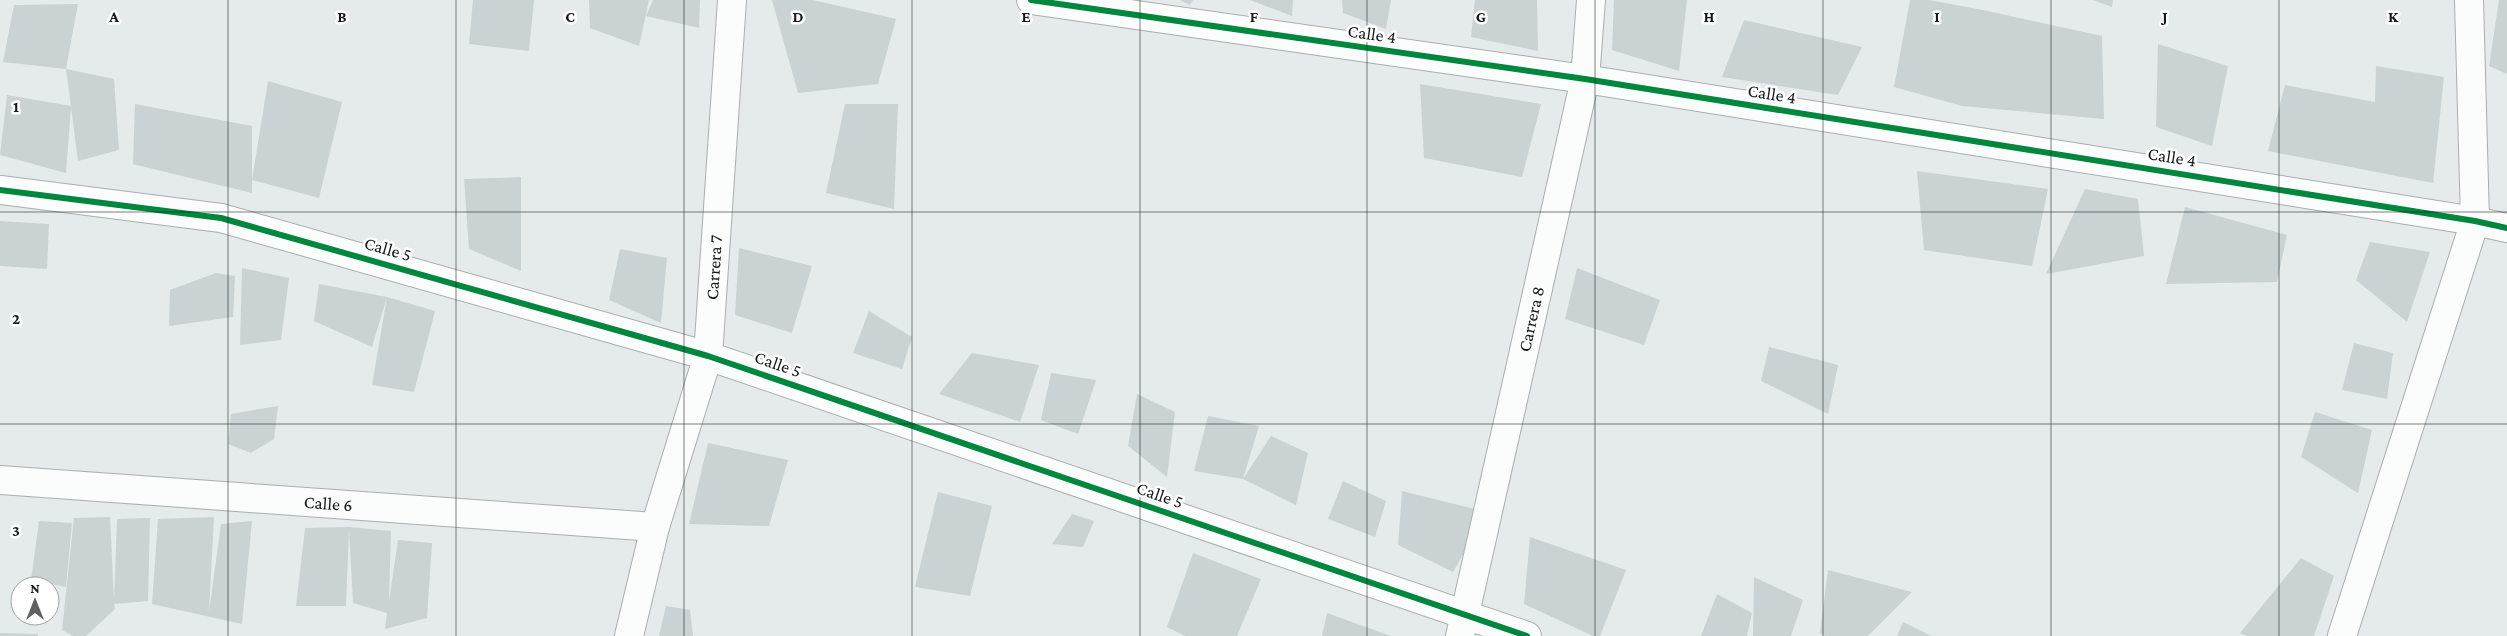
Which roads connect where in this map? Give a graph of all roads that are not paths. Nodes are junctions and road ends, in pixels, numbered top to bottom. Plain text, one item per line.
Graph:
1 (732, 0) edge
2 (1031, 0) edge
3 (1591, 0) edge
4 (2469, 0) edge
5 (1585, 80) junction
6 (0, 190) edge
7 (2475, 221) junction
8 (2507, 228) edge
9 (708, 356) junction
10 (0, 480) edge
11 (655, 527) junction
12 (1462, 626) edge
13 (629, 636) edge
14 (1527, 636) edge
15 (2342, 636) edge

1 - 9 street, Carrera 7
2 - 5 street, Calle 4
3 - 5 street, Carrera 8
4 - 7 street
5 - 7 street, Calle 4
5 - 12 street, Carrera 8
6 - 9 street, Calle 5
7 - 8 street, Calle 4
7 - 15 street
9 - 11 street, Carrera 7
9 - 12 street, Calle 5
10 - 11 street, Calle 6
11 - 13 street, Carrera 7
12 - 14 street, Calle 5

